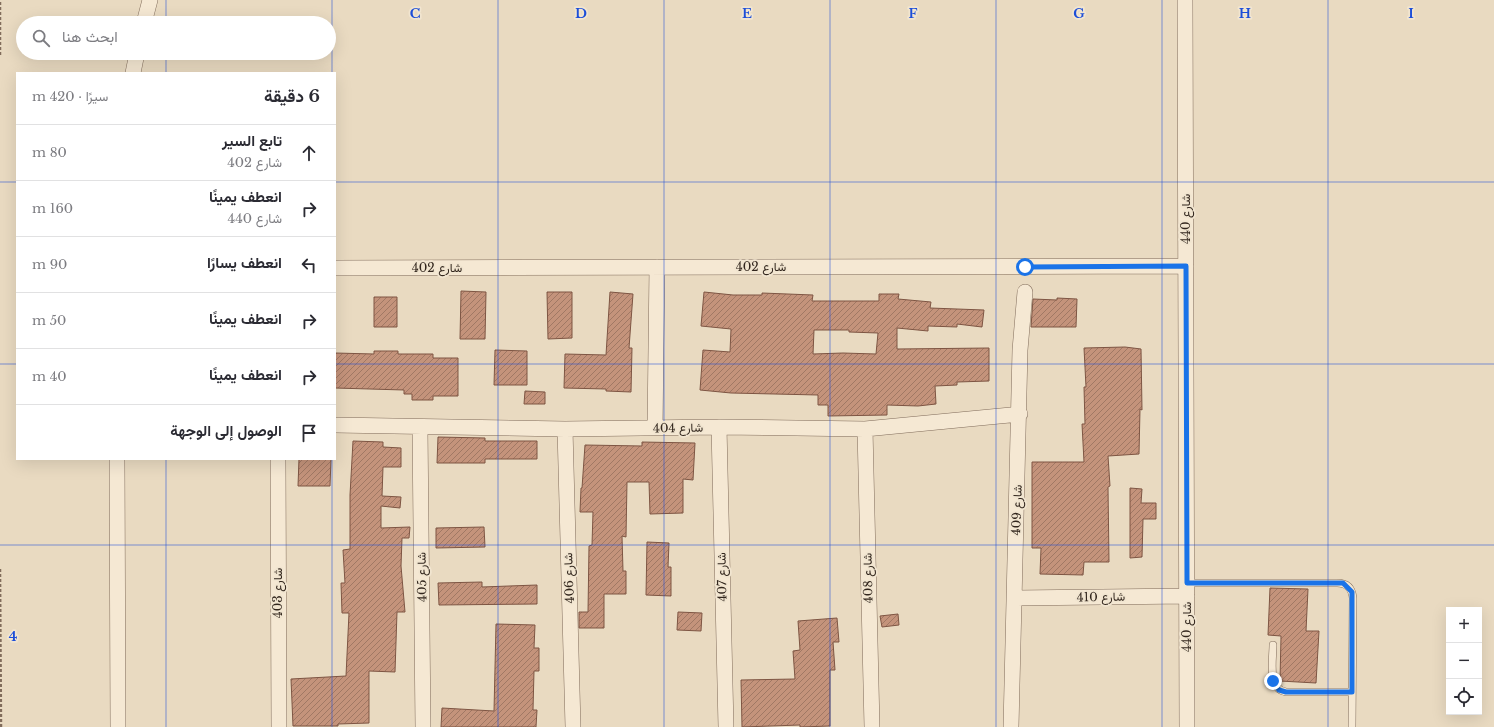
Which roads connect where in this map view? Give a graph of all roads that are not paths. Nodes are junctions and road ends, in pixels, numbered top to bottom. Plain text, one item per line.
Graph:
1 (150, 0) edge
2 (1185, 0) edge
3 (146, 16) edge
4 (136, 60) edge
5 (133, 72) edge
6 (1186, 266) junction
7 (336, 268) edge
8 (657, 268) junction
9 (1025, 292) dead end
10 (1020, 414) junction
11 (336, 425) edge
12 (719, 427) junction
13 (420, 428) junction
14 (655, 428) junction
15 (565, 429) junction
16 (865, 429) junction
17 (117, 460) edge
18 (278, 460) edge
19 (1187, 589) junction
20 (1015, 598) junction
21 (1273, 645) dead end
22 (1352, 692) junction
23 (118, 727) edge
24 (279, 727) edge
25 (424, 727) edge
26 (573, 727) edge
27 (726, 727) edge
28 (872, 727) edge
29 (1011, 727) edge
30 (1187, 727) edge
31 (1352, 727) edge

1 - 3 street
2 - 6 street, شارع 440
4 - 5 street
6 - 8 street, شارع 402
6 - 19 street, شارع 440
7 - 8 street, شارع 402
8 - 14 street
9 - 10 street, شارع 409
10 - 16 street, شارع 404
10 - 20 street, شارع 409
11 - 13 street, شارع 404
12 - 14 street, شارع 404
12 - 16 street, شارع 404
12 - 27 street, شارع 407
13 - 15 street, شارع 404
13 - 25 street, شارع 405
14 - 15 street, شارع 404
15 - 26 street, شارع 406
16 - 28 street, شارع 408
17 - 23 street
18 - 24 street, شارع 403
19 - 20 street, شارع 410
19 - 22 lane
19 - 30 street, شارع 440
20 - 29 street, شارع 409
21 - 22 lane
22 - 31 lane

